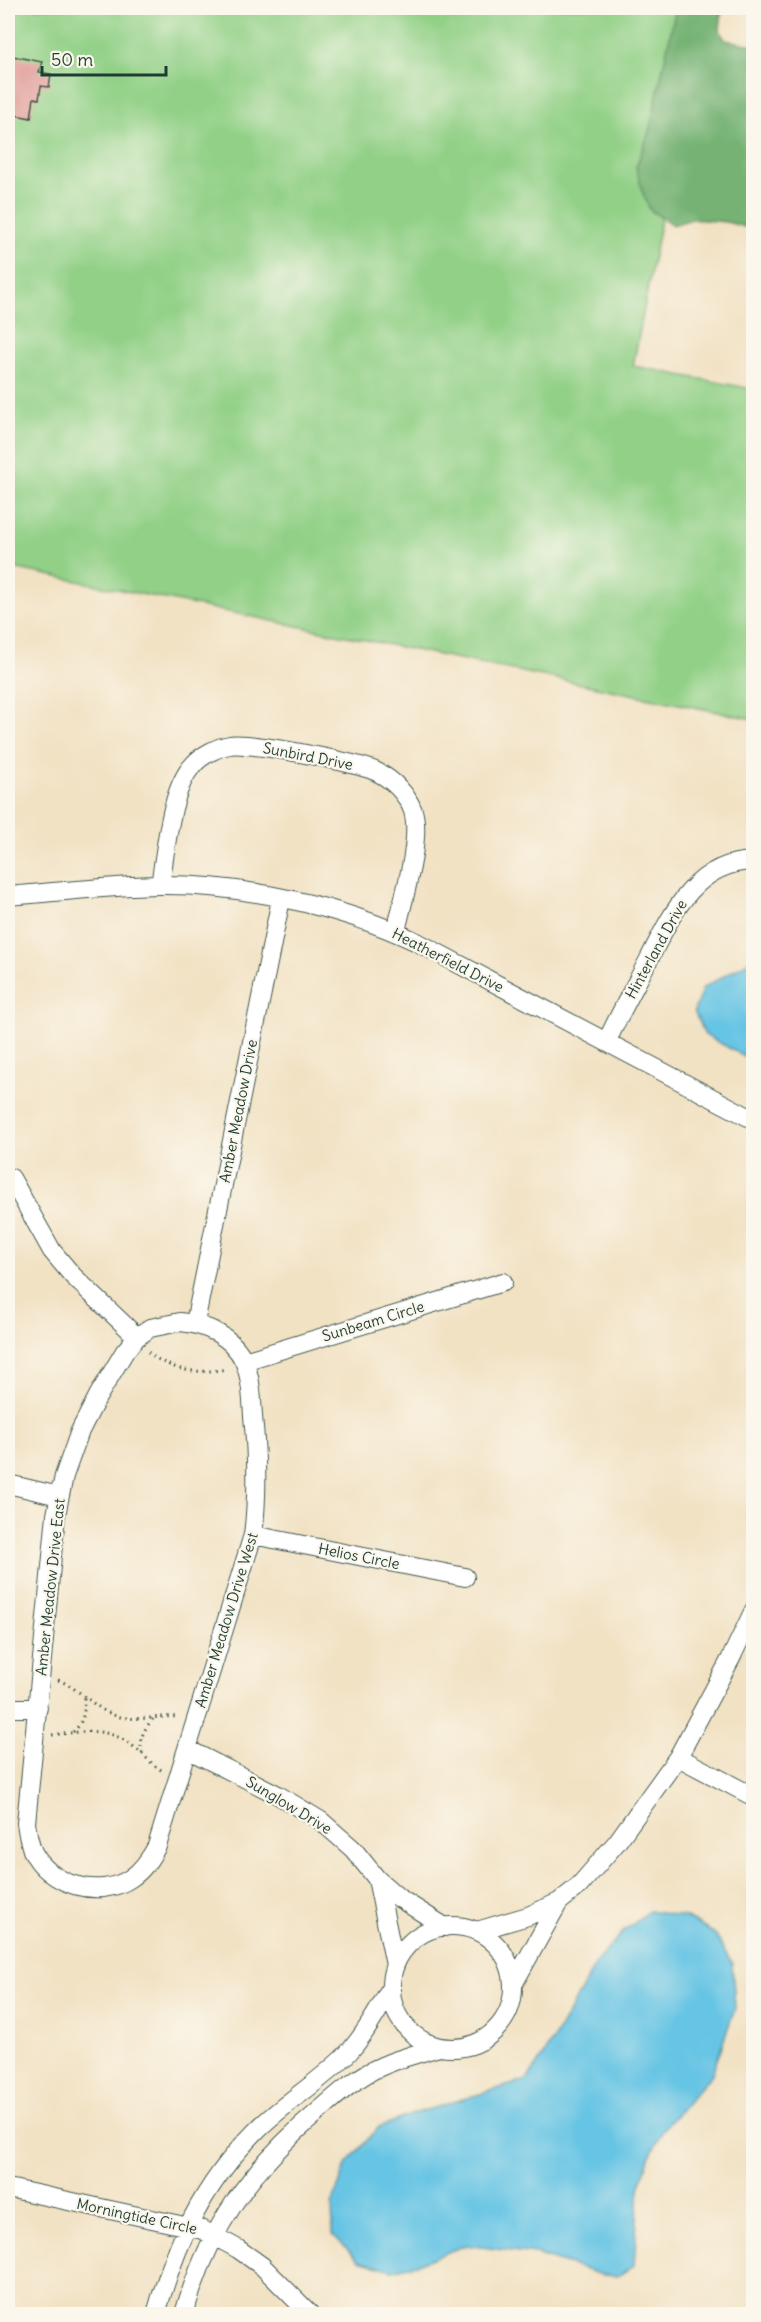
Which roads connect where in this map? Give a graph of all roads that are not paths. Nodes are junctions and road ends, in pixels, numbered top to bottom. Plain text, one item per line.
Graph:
1 (753, 861) edge
2 (160, 885) junction
3 (8, 896) edge
4 (280, 899) junction
5 (396, 932) junction
6 (607, 1041) junction
7 (753, 1120) edge
8 (11, 1178) dead end
9 (503, 1282) dead end
10 (195, 1323) junction
11 (136, 1337) junction
12 (235, 1365) junction
13 (8, 1484) edge
14 (59, 1496) junction
15 (253, 1535) junction
16 (465, 1577) dead end
17 (753, 1610) edge
18 (8, 1708) edge
19 (38, 1708) junction
20 (187, 1749) junction
21 (678, 1757) junction
22 (753, 1797) edge
23 (377, 1879) junction
24 (84, 1887) joint
25 (559, 1902) junction
26 (445, 1927) junction
27 (477, 1931) junction
28 (395, 1965) junction
29 (514, 1983) junction
30 (391, 1987) junction
31 (439, 2047) junction
32 (8, 2188) edge
33 (188, 2226) junction
34 (214, 2235) junction
35 (156, 2314) edge
36 (184, 2314) edge
37 (310, 2314) edge

1 - 6 street, Hinterland Drive
2 - 3 street, Heatherfield Drive
2 - 4 street, Heatherfield Drive
2 - 5 street, Sunbird Drive
4 - 5 street, Heatherfield Drive
4 - 10 street, Amber Meadow Drive
5 - 6 street, Heatherfield Drive
6 - 7 street, Heatherfield Drive
8 - 11 street
9 - 12 street, Sunbeam Circle
10 - 11 street, Amber Meadow Drive East
10 - 12 street
11 - 14 street, Amber Meadow Drive East
12 - 15 street, Amber Meadow Drive West
13 - 14 street
14 - 19 street, Amber Meadow Drive East
15 - 16 street, Helios Circle
15 - 20 street, Amber Meadow Drive West
17 - 21 street
18 - 19 street
19 - 24 street, Amber Meadow Drive East
20 - 23 street, Sunglow Drive
20 - 24 street, Amber Meadow Drive West
21 - 22 street
21 - 25 street
23 - 26 street, Sunglow Drive
23 - 28 street, Sunglow Drive
25 - 27 street
25 - 29 street
26 - 27 street
26 - 28 street
27 - 29 street
28 - 30 street
29 - 31 street
30 - 31 street
30 - 33 street
31 - 34 street
32 - 33 street, Morningtide Circle
33 - 34 street, Morningtide Circle
33 - 35 street
34 - 36 street
34 - 37 street, Morningtide Circle

